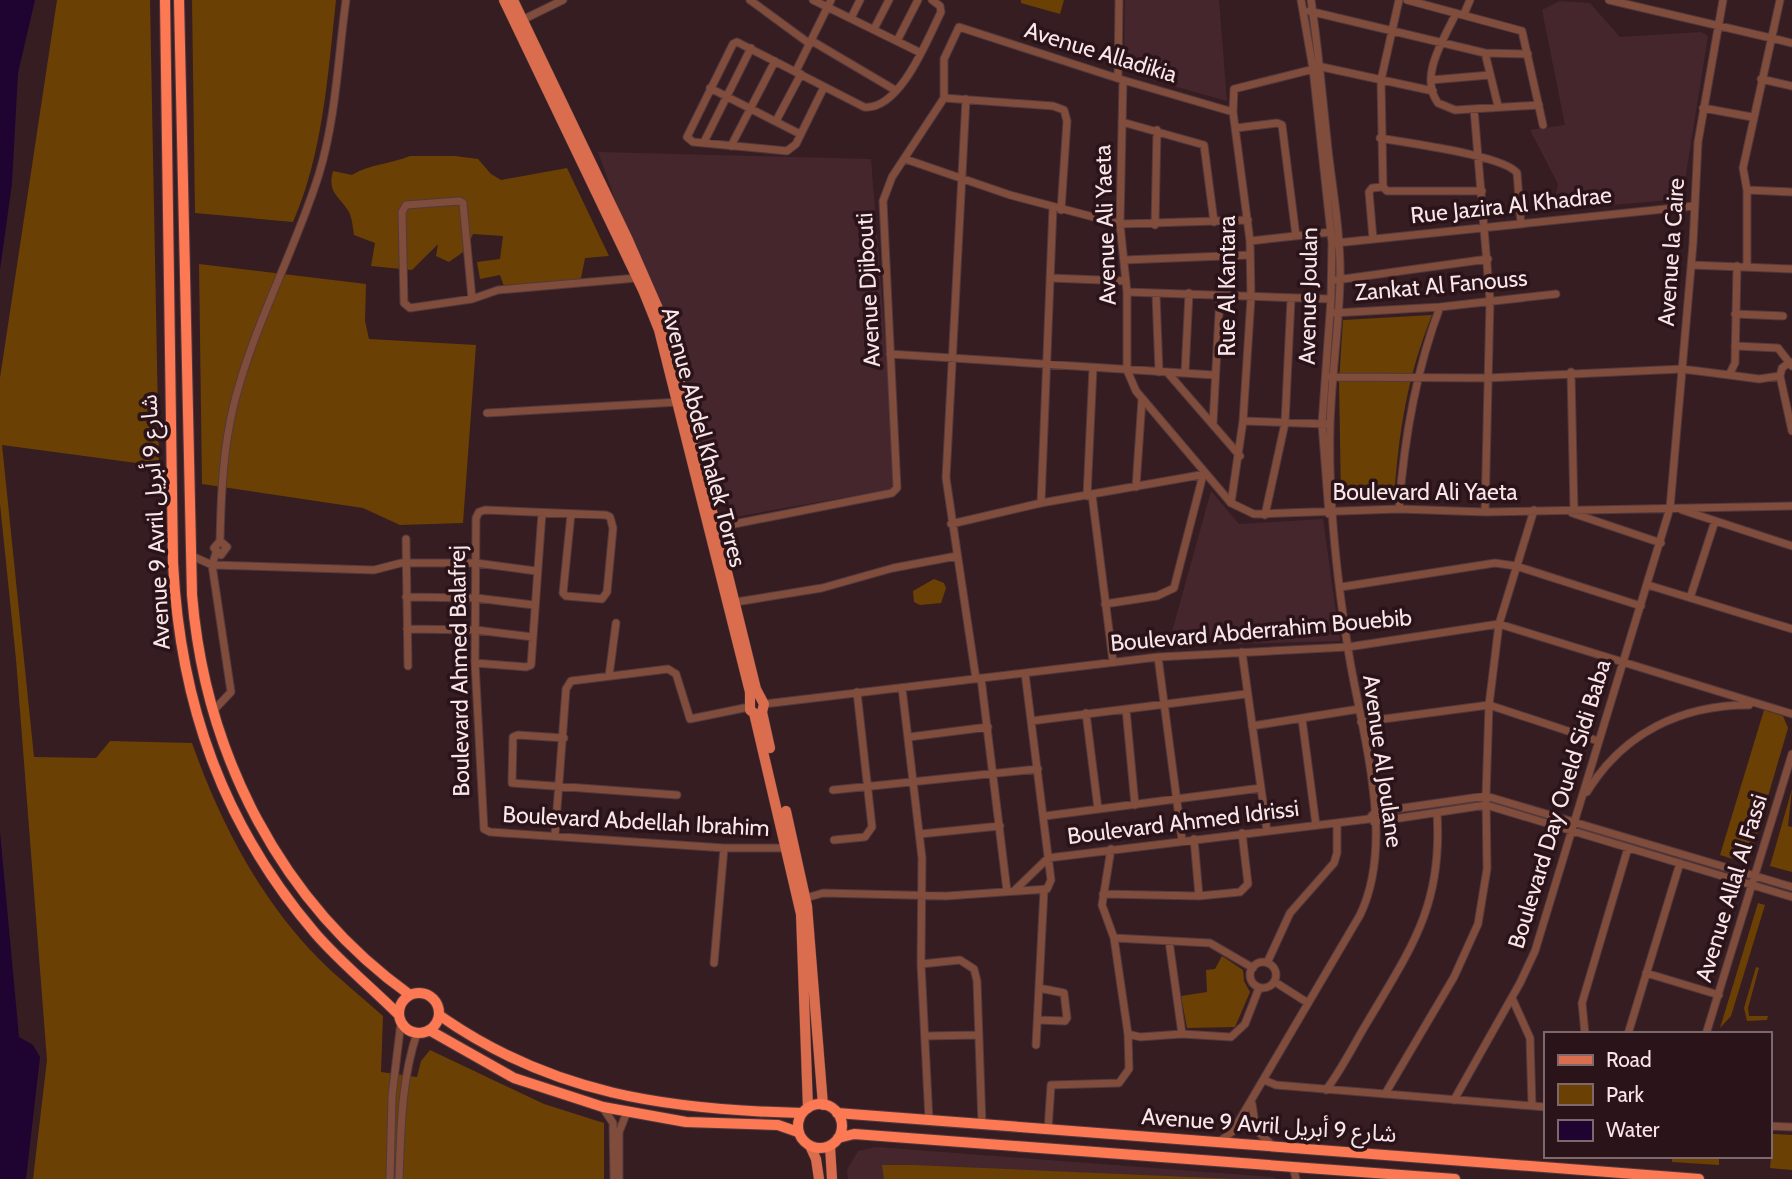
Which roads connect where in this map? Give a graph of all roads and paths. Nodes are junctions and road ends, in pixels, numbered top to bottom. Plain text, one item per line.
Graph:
1 (165, 0) edge
2 (179, 0) edge
3 (346, 0) edge
4 (504, 0) edge
5 (513, 0) edge
6 (563, 0) edge
7 (750, 0) edge
8 (813, 0) edge
9 (860, 0) edge
10 (889, 0) edge
11 (918, 0) edge
12 (932, 0) edge
13 (1119, 0) edge
14 (1301, 0) edge
15 (1311, 0) edge
16 (1399, 0) edge
17 (1406, 0) edge
18 (1470, 0) edge
19 (1609, 0) edge
20 (1723, 0) edge
21 (1780, 0) edge
22 (554, 2) edge
23 (830, 3) edge
24 (1303, 11) junction
25 (1313, 12) junction
26 (1460, 14) junction
27 (851, 18) junction
28 (519, 22) junction
29 (1717, 27) junction
30 (874, 29) junction
31 (1393, 29) junction
32 (1772, 39) junction
33 (897, 41) junction
34 (1443, 42) junction
35 (811, 43) junction
36 (1792, 43) edge
37 (751, 48) junction
38 (921, 52) junction
39 (1485, 53) junction
40 (1528, 54) junction
41 (775, 61) junction
42 (1317, 68) junction
43 (798, 72) junction
44 (1490, 75) junction
45 (1120, 79) junction
46 (1761, 79) junction
47 (1381, 80) junction
48 (1431, 80) junction
49 (1792, 86) edge
50 (824, 87) junction
51 (710, 88) junction
52 (895, 90) junction
53 (1433, 92) junction
54 (727, 96) junction
55 (944, 98) junction
56 (966, 99) junction
57 (1539, 105) junction
58 (1498, 106) junction
59 (751, 108) junction
60 (1703, 108) junction
61 (1474, 109) junction
62 (1233, 112) junction
63 (1752, 117) junction
64 (776, 121) junction
65 (1122, 122) junction
66 (1544, 125) dead end
67 (1236, 128) junction
68 (1157, 130) junction
69 (800, 134) junction
70 (1380, 138) junction
71 (704, 142) junction
72 (731, 146) junction
73 (1480, 156) junction
74 (905, 159) junction
75 (962, 179) junction
76 (1382, 187) junction
77 (1747, 190) junction
78 (1482, 191) junction
79 (1792, 191) edge
80 (1694, 206) junction
81 (1057, 208) junction
82 (1248, 220) junction
83 (1214, 222) junction
84 (1120, 224) junction
85 (1521, 224) junction
86 (1155, 225) junction
87 (1485, 227) junction
88 (1331, 232) junction
89 (1296, 236) junction
90 (1373, 239) junction
91 (1250, 241) junction
92 (1335, 243) junction
93 (1251, 256) junction
94 (1488, 259) junction
95 (1124, 260) junction
96 (1691, 265) junction
97 (1737, 266) junction
98 (1747, 267) junction
99 (1792, 269) edge
100 (637, 278) junction
101 (1050, 278) junction
102 (1336, 280) junction
103 (1126, 281) junction
104 (1127, 292) junction
105 (1189, 293) junction
106 (1156, 294) junction
107 (1556, 294) dead end
108 (1220, 295) junction
109 (1251, 298) junction
110 (472, 299) junction
111 (1291, 299) junction
112 (1331, 299) junction
113 (1490, 300) junction
114 (1440, 307) junction
115 (1334, 313) junction
116 (1735, 314) junction
117 (1783, 316) dead end
118 (1735, 346) junction
119 (890, 354) junction
120 (952, 356) junction
121 (1791, 361) edge
122 (1045, 366) junction
123 (1093, 368) junction
124 (1682, 369) junction
125 (1127, 370) junction
126 (1163, 372) junction
127 (1571, 372) junction
128 (1185, 373) junction
129 (1214, 375) junction
130 (1729, 375) junction
131 (1780, 376) junction
132 (1329, 377) junction
133 (1417, 377) junction
134 (1488, 377) junction
135 (1142, 399) junction
136 (678, 402) junction
137 (487, 413) dead end
138 (1243, 421) junction
139 (1213, 423) junction
140 (1285, 423) junction
141 (1326, 424) junction
142 (1792, 431) edge
143 (1240, 456) junction
144 (1204, 474) junction
145 (1136, 487) junction
146 (1089, 495) junction
147 (1041, 503) junction
148 (1231, 503) junction
149 (1792, 506) edge
150 (1672, 507) junction
151 (1399, 509) junction
152 (1534, 510) junction
153 (1574, 510) junction
154 (1330, 511) junction
155 (1565, 511) junction
156 (1485, 512) junction
157 (542, 513) junction
158 (571, 514) junction
159 (1265, 515) junction
160 (1715, 521) junction
161 (951, 524) junction
162 (714, 528) junction
163 (406, 539) dead end
164 (1661, 543) junction
165 (1792, 546) edge
166 (220, 554) junction
167 (192, 556) junction
168 (957, 556) junction
169 (406, 562) junction
170 (476, 563) junction
171 (212, 565) junction
172 (227, 566) junction
173 (1516, 566) junction
174 (536, 571) junction
175 (1648, 585) junction
176 (1341, 587) junction
177 (406, 597) junction
178 (476, 598) junction
179 (1690, 598) junction
180 (736, 602) junction
181 (1105, 604) junction
182 (534, 605) junction
183 (1641, 606) junction
184 (616, 623) dead end
185 (1499, 624) junction
186 (407, 629) junction
187 (1792, 629) edge
188 (476, 630) junction
189 (533, 637) junction
190 (1348, 646) junction
191 (1242, 652) junction
192 (1158, 657) junction
193 (1113, 662) junction
194 (475, 663) junction
195 (1623, 664) junction
196 (408, 666) dead end
197 (1025, 673) junction
198 (609, 676) junction
199 (979, 679) junction
200 (902, 688) junction
201 (857, 692) junction
202 (1246, 694) junction
203 (1757, 704) junction
204 (1164, 705) junction
205 (1489, 705) junction
206 (757, 706) junction
207 (1126, 709) junction
208 (1359, 709) junction
209 (213, 711) junction
210 (1086, 713) junction
211 (1792, 714) edge
212 (1302, 719) junction
213 (1031, 721) junction
214 (1361, 722) junction
215 (1251, 726) junction
216 (988, 727) junction
217 (909, 737) junction
218 (564, 738) junction
219 (1598, 741) junction
220 (1792, 754) edge
221 (1038, 769) junction
222 (993, 773) junction
223 (915, 780) junction
224 (868, 786) junction
225 (559, 788) junction
226 (1261, 788) junction
227 (832, 790) dead end
228 (677, 796) dead end
229 (1177, 798) junction
230 (1486, 801) junction
231 (1581, 803) junction
232 (1135, 805) junction
233 (1098, 809) junction
234 (1375, 812) junction
235 (1437, 813) junction
236 (1045, 816) junction
237 (1373, 821) junction
238 (1336, 822) junction
239 (1574, 822) junction
240 (1316, 825) junction
241 (1000, 826) junction
242 (484, 829) joint
243 (1268, 831) junction
244 (1572, 831) junction
245 (1242, 833) junction
246 (920, 834) junction
247 (555, 835) junction
248 (1194, 839) junction
249 (834, 840) dead end
250 (1182, 840) junction
251 (724, 848) junction
252 (788, 848) junction
253 (1628, 848) junction
254 (1111, 849) junction
255 (1048, 858) junction
256 (1680, 863) junction
257 (1755, 876) junction
258 (1752, 885) junction
259 (803, 886) junction
260 (1792, 887) edge
261 (1011, 890) junction
262 (1044, 890) junction
263 (823, 893) junction
264 (1103, 894) junction
265 (922, 895) junction
266 (1199, 896) junction
267 (1792, 897) edge
268 (806, 898) junction
269 (1114, 938) junction
270 (1169, 941) junction
271 (713, 963) dead end
272 (1267, 963) junction
273 (921, 964) junction
274 (1253, 968) junction
275 (1646, 973) junction
276 (1275, 982) junction
277 (1039, 988) junction
278 (1259, 988) junction
279 (410, 995) junction
280 (1719, 995) junction
281 (1512, 998) junction
282 (1308, 1003) junction
283 (439, 1016) junction
284 (400, 1018) junction
285 (1038, 1020) junction
286 (429, 1030) junction
287 (1585, 1032) edge
288 (1629, 1032) edge
289 (1707, 1032) edge
290 (417, 1033) junction
291 (1128, 1034) junction
292 (1182, 1034) junction
293 (979, 1035) junction
294 (925, 1036) junction
295 (1036, 1045) dead end
296 (1264, 1080) junction
297 (1326, 1090) junction
298 (1385, 1094) junction
299 (1252, 1100) junction
300 (1454, 1100) junction
301 (822, 1105) junction
302 (1532, 1106) junction
303 (603, 1107) junction
304 (1544, 1107) edge
305 (805, 1111) junction
306 (627, 1112) junction
307 (837, 1113) junction
308 (929, 1120) junction
309 (982, 1125) junction
310 (1771, 1126) edge
311 (1792, 1127) edge
312 (1048, 1130) junction
313 (798, 1132) junction
314 (834, 1142) junction
315 (1218, 1143) junction
316 (810, 1146) junction
317 (1278, 1147) junction
318 (1293, 1167) junction
319 (390, 1179) edge
320 (399, 1179) edge
321 (614, 1179) edge
322 (620, 1179) edge
323 (819, 1179) edge
324 (832, 1179) edge
325 (1296, 1179) edge
326 (1455, 1179) edge
327 (1699, 1179) edge

1 - 284 highway, Avenue 9 Avril شارع 9 أبريل
2 - 167 highway, Avenue 9 Avril شارع 9 أبريل
3 - 166 street
4 - 28 main road, Avenue Abdel Khalek Torres
5 - 28 main road, Avenue Abdel Khalek Torres
6 - 22 street
7 - 35 street
8 - 23 street
9 - 27 street
10 - 30 street
11 - 33 street
12 - 38 street
13 - 45 street, Avenue Ali Yaeta
14 - 24 street, Avenue Joulan
15 - 25 street, Avenue Joulan
16 - 31 street
17 - 26 street
18 - 26 street
19 - 29 street
20 - 29 street, Avenue la Caire
21 - 32 street
22 - 28 street
23 - 27 street
23 - 35 street
24 - 25 street
24 - 42 street, Avenue Joulan
25 - 31 street
25 - 42 street, Avenue Joulan
26 - 34 street
26 - 40 street
27 - 30 street
28 - 100 main road, Avenue Abdel Khalek Torres
28 - 162 main road, Avenue Abdel Khalek Torres
29 - 32 street
29 - 60 street, Avenue la Caire
30 - 33 street
31 - 34 street
31 - 47 street
32 - 36 street
32 - 46 street
33 - 38 street
34 - 39 street
34 - 48 street
35 - 43 street
35 - 52 street
37 - 41 street
37 - 51 street
37 - 54 street
38 - 52 street
39 - 40 street
39 - 44 street
40 - 57 street
41 - 43 street
41 - 59 street
42 - 47 street
42 - 62 street
42 - 88 street, Avenue Joulan
42 - 92 street, Avenue Joulan
43 - 50 street
43 - 64 street
44 - 48 street
44 - 58 street
45 - 55 street, Avenue Alladikia
45 - 62 street, Avenue Alladikia
45 - 65 street, Avenue Ali Yaeta
46 - 49 street
46 - 63 street
47 - 53 street
47 - 70 street
48 - 53 street
50 - 52 street
50 - 69 street
51 - 54 street
51 - 71 street
53 - 61 street
54 - 59 street
54 - 71 street
55 - 56 street
55 - 74 street, Avenue Djibouti
56 - 75 street
56 - 81 street
57 - 58 street
57 - 66 street
58 - 61 street
59 - 64 street
59 - 72 street
60 - 63 street
60 - 80 street, Avenue la Caire
61 - 73 street
62 - 67 street, Rue Al Kantara
63 - 77 street
64 - 69 street
65 - 68 street
65 - 84 street, Avenue Ali Yaeta
67 - 82 street, Rue Al Kantara
67 - 89 street
68 - 83 street
68 - 86 street
69 - 72 street
70 - 73 street
70 - 76 street
71 - 72 street
73 - 78 street
73 - 85 street
74 - 75 street
74 - 119 street, Avenue Djibouti
75 - 81 street
75 - 120 street
76 - 78 street
76 - 90 street
77 - 79 street
77 - 98 street
78 - 87 street
80 - 85 street, Rue Jazira Al Khadrae
80 - 96 street, Avenue la Caire
81 - 84 street
81 - 101 street
82 - 83 street
82 - 91 street, Rue Al Kantara
83 - 86 street
84 - 86 street
84 - 95 street, Avenue Ali Yaeta
85 - 87 street, Rue Jazira Al Khadrae
87 - 90 street, Rue Jazira Al Khadrae
87 - 94 street
88 - 89 street
88 - 92 street, Avenue Joulan
89 - 91 street
90 - 92 street, Rue Jazira Al Khadrae
91 - 93 street, Rue Al Kantara
92 - 102 street, Avenue Joulan
93 - 95 street
93 - 109 street, Rue Al Kantara
94 - 102 street
94 - 113 street
95 - 103 street, Avenue Ali Yaeta
96 - 97 street
96 - 124 street, Avenue la Caire
97 - 98 street
97 - 116 street
98 - 99 street
100 - 110 street
100 - 136 main road, Avenue Abdel Khalek Torres
101 - 103 street
101 - 122 street
102 - 112 street, Avenue Joulan
102 - 115 street, Avenue Joulan
103 - 104 street, Avenue Ali Yaeta
104 - 106 street, Zankat Al Fanouss
104 - 125 street, Avenue Ali Yaeta
105 - 106 street, Zankat Al Fanouss
105 - 108 street, Zankat Al Fanouss
105 - 128 street
106 - 126 street
107 - 113 street, Zankat Al Fanouss
108 - 109 street, Zankat Al Fanouss
108 - 129 street
109 - 111 street, Zankat Al Fanouss
109 - 138 street, Rue Al Kantara
110 - 110 street
111 - 112 street, Zankat Al Fanouss
111 - 140 street
112 - 115 street, Avenue Joulan
113 - 114 street, Zankat Al Fanouss
113 - 134 street
114 - 115 street, Zankat Al Fanouss
114 - 133 street
115 - 132 street, Avenue Joulan
116 - 117 street
116 - 118 street
118 - 121 street
118 - 130 street
119 - 120 street
119 - 162 street, Avenue Djibouti
120 - 122 street
120 - 161 street
121 - 131 street
122 - 123 street
122 - 147 street
123 - 125 street
123 - 146 street
124 - 127 street
124 - 130 street
124 - 150 street, Avenue la Caire
125 - 126 street
125 - 135 street, Boulevard Ali Yaeta
126 - 128 street
126 - 139 street
127 - 134 street
127 - 153 street
128 - 129 street
129 - 139 street
130 - 131 street
131 - 142 street
132 - 133 street
132 - 141 street, Avenue Joulan
133 - 134 street
133 - 151 street
134 - 156 street
135 - 144 street, Boulevard Ali Yaeta
135 - 145 street
136 - 137 street
136 - 162 main road, Avenue Abdel Khalek Torres
138 - 140 street
138 - 143 street, Rue Al Kantara
139 - 143 street
140 - 141 street
140 - 159 street
141 - 154 street, Avenue Joulan
143 - 148 street, Rue Al Kantara
144 - 145 street
144 - 148 street, Boulevard Ali Yaeta
144 - 181 street
145 - 146 street
146 - 147 street
146 - 181 street
147 - 161 street
148 - 159 street, Boulevard Ali Yaeta
149 - 150 street, Boulevard Ali Yaeta
150 - 153 street, Boulevard Ali Yaeta
150 - 160 street
150 - 164 street, Boulevard Day Oueld Sidi Baba
151 - 154 street, Boulevard Ali Yaeta
151 - 156 street, Boulevard Ali Yaeta
152 - 155 street, Boulevard Ali Yaeta
152 - 156 street, Boulevard Ali Yaeta
152 - 173 street
153 - 155 street, Boulevard Ali Yaeta
154 - 159 street, Boulevard Ali Yaeta
154 - 176 street, Avenue Al Joulane
155 - 164 street
157 - 158 street
157 - 170 street, Boulevard Ahmed Balafrej
157 - 174 street
158 - 158 street
160 - 165 street
160 - 179 street
161 - 168 street
162 - 180 main road, Avenue Abdel Khalek Torres
162 - 206 main road, Avenue Abdel Khalek Torres
163 - 169 street
164 - 175 street, Boulevard Day Oueld Sidi Baba
166 - 171 street
166 - 172 street
167 - 171 street
167 - 209 highway, Avenue 9 Avril شارع 9 أبريل
168 - 180 street
168 - 199 street
169 - 170 street
169 - 172 street
169 - 177 street
170 - 174 street
170 - 178 street, Boulevard Ahmed Balafrej
171 - 172 street
171 - 209 street
173 - 176 street
173 - 183 street
173 - 185 street
174 - 182 street
175 - 179 street
175 - 183 street, Boulevard Day Oueld Sidi Baba
176 - 190 street, Avenue Al Joulane
177 - 178 street
177 - 186 street
178 - 182 street
178 - 188 street, Boulevard Ahmed Balafrej
179 - 187 street
180 - 206 main road, Avenue Abdel Khalek Torres
181 - 193 street
182 - 189 street
183 - 195 street, Boulevard Day Oueld Sidi Baba
184 - 198 street
185 - 190 street, Boulevard Abderrahim Bouebib
185 - 195 street, Boulevard Abderrahim Bouebib
185 - 205 street
186 - 188 street
186 - 196 street
188 - 189 street
188 - 194 street, Boulevard Ahmed Balafrej
189 - 194 street
190 - 191 street, Boulevard Abderrahim Bouebib
190 - 208 street, Avenue Al Joulane
191 - 192 street, Boulevard Abderrahim Bouebib
191 - 202 street
192 - 193 street, Boulevard Abderrahim Bouebib
192 - 204 street
193 - 197 street, Boulevard Abderrahim Bouebib
194 - 242 street, Boulevard Ahmed Balafrej
195 - 203 street, Boulevard Abderrahim Bouebib
195 - 219 street, Boulevard Day Oueld Sidi Baba
197 - 199 street, Boulevard Abderrahim Bouebib
197 - 213 street
198 - 206 street, Boulevard Abderrahim Bouebib
198 - 218 street
199 - 200 street, Boulevard Abderrahim Bouebib
199 - 216 street
200 - 201 street, Boulevard Abderrahim Bouebib
200 - 217 street
201 - 206 street, Boulevard Abderrahim Bouebib
201 - 224 street
202 - 204 street
202 - 215 street
203 - 211 street, Boulevard Abderrahim Bouebib
203 - 231 street
204 - 207 street
204 - 229 street
205 - 214 street
205 - 219 street
205 - 230 street
206 - 252 main road, Avenue Abdel Khalek Torres
206 - 259 main road, Avenue Abdel Khalek Torres
207 - 210 street
207 - 232 street
208 - 212 street
208 - 214 street, Avenue Al Joulane
209 - 279 highway, Avenue 9 Avril شارع 9 أبريل
210 - 213 street
210 - 233 street
212 - 215 street
212 - 240 street
213 - 221 street
214 - 234 street, Avenue Al Joulane
215 - 226 street
216 - 217 street
216 - 222 street
217 - 223 street
218 - 225 street
218 - 225 street
219 - 231 street, Boulevard Day Oueld Sidi Baba
220 - 257 street, Avenue Allal Al Fassi
221 - 222 street
221 - 236 street
222 - 223 street
222 - 241 street
223 - 224 street
223 - 246 street
224 - 227 street
224 - 249 street
225 - 228 street
225 - 247 street
226 - 229 street
226 - 243 street
229 - 232 street
229 - 250 street
230 - 234 street
230 - 235 street, Boulevard Ahmed Idrissi
230 - 239 street
230 - 244 street
230 - 298 street
231 - 239 street, Boulevard Day Oueld Sidi Baba
232 - 233 street
233 - 236 street
234 - 237 street, Avenue Al Joulane
235 - 237 street, Boulevard Ahmed Idrissi
235 - 297 street
236 - 255 street
237 - 238 street, Boulevard Ahmed Idrissi
237 - 282 street, Avenue Al Joulane
238 - 240 street, Boulevard Ahmed Idrissi
238 - 272 street
239 - 244 street, Boulevard Day Oueld Sidi Baba
239 - 257 street
240 - 243 street, Boulevard Ahmed Idrissi
241 - 246 street
241 - 261 street
242 - 247 street, Boulevard Abdellah Ibrahim
243 - 245 street, Boulevard Ahmed Idrissi
244 - 253 street
244 - 281 street, Boulevard Day Oueld Sidi Baba
245 - 248 street, Boulevard Ahmed Idrissi
245 - 266 street
246 - 265 street
247 - 251 street, Boulevard Abdellah Ibrahim
248 - 250 street, Boulevard Ahmed Idrissi
248 - 266 street
250 - 254 street, Boulevard Ahmed Idrissi
251 - 252 street, Boulevard Abdellah Ibrahim
251 - 271 street
252 - 305 main road, Avenue Abdel Khalek Torres
253 - 256 street
253 - 287 street
254 - 255 street, Boulevard Ahmed Idrissi
254 - 264 street
255 - 261 street, Boulevard Ahmed Idrissi
255 - 262 street
256 - 258 street
256 - 275 street
257 - 258 street, Avenue Allal Al Fassi
257 - 260 street
258 - 267 street
258 - 280 street, Avenue Allal Al Fassi
259 - 263 street
259 - 268 main road, Avenue Abdel Khalek Torres
261 - 262 street
261 - 265 street
262 - 277 street
263 - 265 street
263 - 268 street
264 - 266 street
264 - 269 street
265 - 273 street
268 - 301 main road, Avenue Abdel Khalek Torres
269 - 270 street
269 - 291 street
270 - 274 street
270 - 292 street
272 - 274 street
272 - 276 street
273 - 293 street
273 - 294 street
274 - 278 street
275 - 280 street
275 - 288 street
276 - 278 street
276 - 282 street
277 - 285 street
277 - 285 street
278 - 292 street
279 - 283 highway
279 - 284 highway
280 - 289 street, Avenue Allal Al Fassi
281 - 300 street, Boulevard Day Oueld Sidi Baba
281 - 302 street
282 - 296 street, Avenue Al Joulane
283 - 286 highway
283 - 305 highway
284 - 290 highway
284 - 319 street
285 - 295 street
286 - 290 highway
286 - 303 highway
290 - 320 street
291 - 292 street
291 - 312 street
293 - 294 street
293 - 309 street
294 - 308 street
296 - 297 street
296 - 299 street, Avenue Al Joulane
297 - 298 street
298 - 300 street
299 - 315 street, Avenue Al Joulane
299 - 317 street
300 - 302 street
301 - 305 highway
301 - 307 highway
302 - 304 street
303 - 306 highway
303 - 321 street
305 - 313 highway
306 - 313 highway
306 - 322 street
307 - 308 highway, Avenue 9 Avril شارع 9 أبريل
307 - 314 highway
308 - 309 highway, Avenue 9 Avril شارع 9 أبريل
309 - 312 highway, Avenue 9 Avril شارع 9 أبريل
310 - 311 street
312 - 315 highway, Avenue 9 Avril شارع 9 أبريل
313 - 316 highway
314 - 316 highway
314 - 318 highway, Avenue 9 Avril شارع 9 أبريل
314 - 324 main road
315 - 317 highway, Avenue 9 Avril شارع 9 أبريل
316 - 323 main road
317 - 327 highway, Avenue 9 Avril شارع 9 أبريل
318 - 325 street
318 - 326 highway, Avenue 9 Avril شارع 9 أبريل

